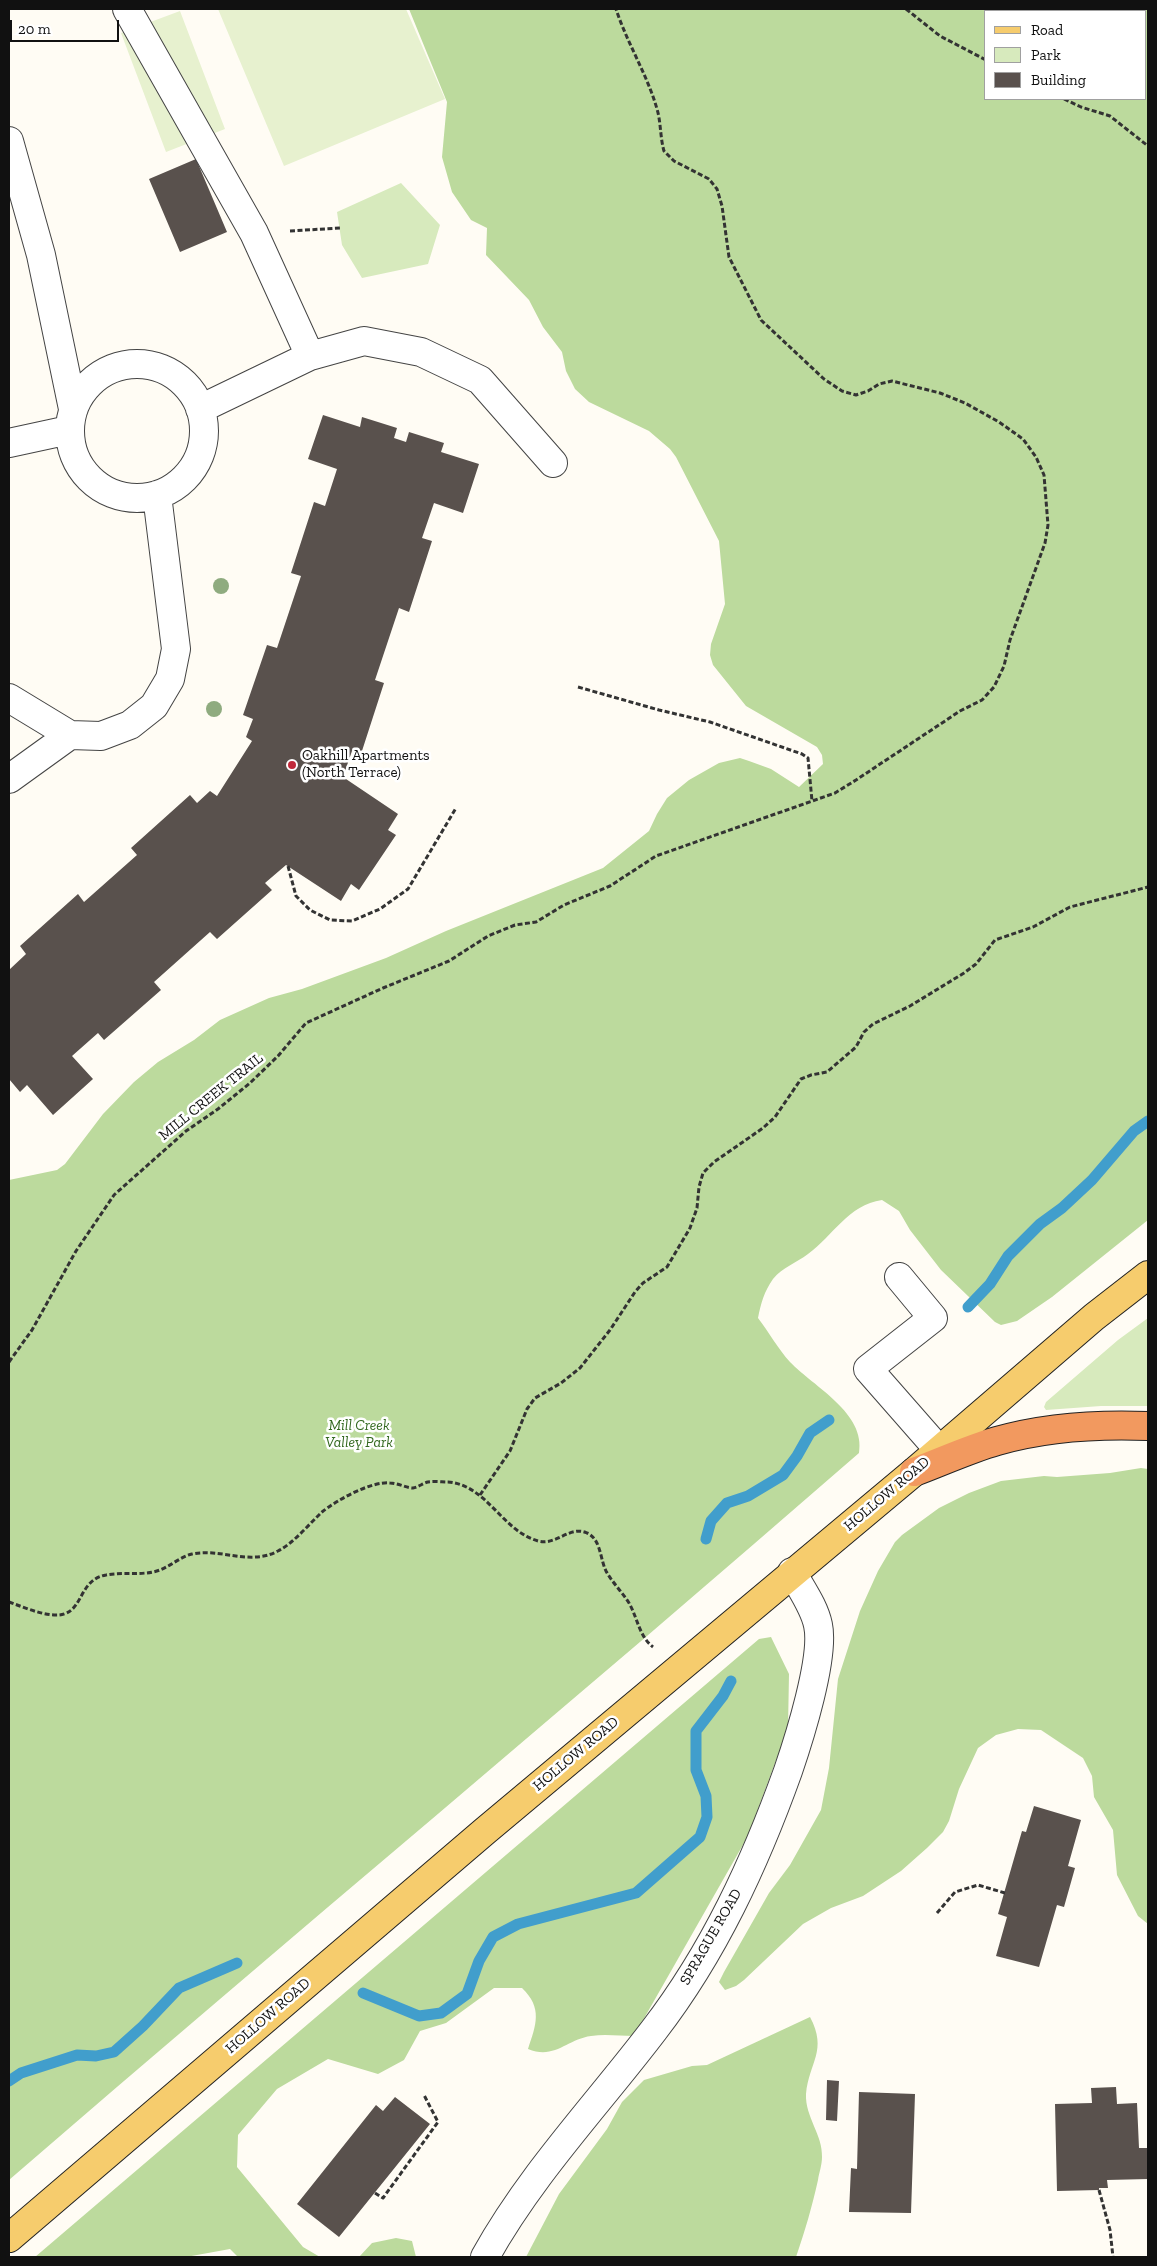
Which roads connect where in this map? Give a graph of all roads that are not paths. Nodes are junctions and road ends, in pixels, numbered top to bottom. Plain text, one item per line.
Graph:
1 (127, 9) edge
2 (9, 140) edge
3 (310, 356) junction
4 (200, 409) junction
5 (71, 420) junction
6 (9, 443) edge
7 (553, 463) dead end
8 (156, 495) junction
9 (9, 698) edge
10 (70, 735) junction
11 (9, 779) edge
12 (1148, 1275) edge
13 (899, 1277) dead end
14 (1148, 1426) edge
15 (939, 1450) junction
16 (914, 1472) junction
17 (792, 1572) junction
18 (9, 2238) edge
19 (485, 2257) edge

1 - 3 street
2 - 5 street
3 - 4 street
3 - 7 street
4 - 5 street
4 - 8 street
5 - 6 street
5 - 8 street
8 - 10 street
9 - 10 street
10 - 11 street
12 - 15 main road, HOLLOW ROAD
13 - 15 street
14 - 16 highway
15 - 16 main road, HOLLOW ROAD
16 - 17 main road, HOLLOW ROAD
17 - 18 main road, HOLLOW ROAD
17 - 19 street, SPRAGUE ROAD

